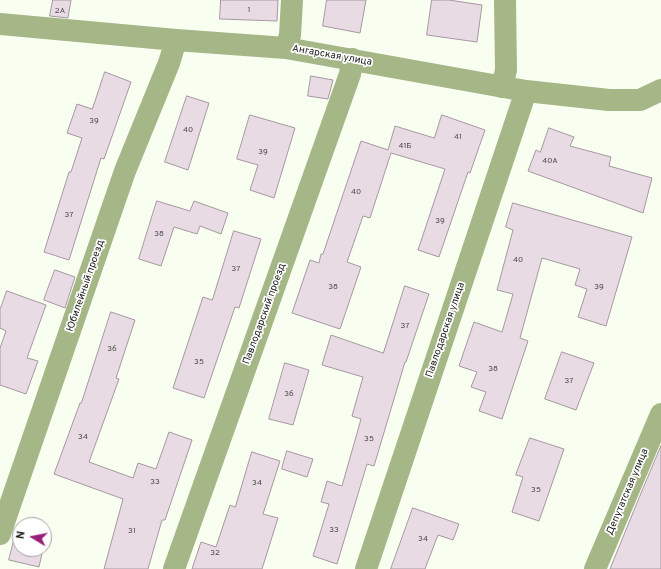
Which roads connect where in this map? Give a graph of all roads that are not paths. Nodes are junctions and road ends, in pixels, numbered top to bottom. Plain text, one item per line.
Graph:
1 (292, 0) edge
2 (505, 0) edge
3 (0, 24) edge
4 (176, 40) junction
5 (286, 48) junction
6 (352, 59) junction
7 (502, 87) junction
8 (661, 90) edge
9 (526, 91) junction
10 (661, 414) edge
11 (0, 534) edge
12 (174, 569) edge
13 (366, 569) edge
14 (595, 569) edge

1 - 5 street
2 - 7 street
3 - 4 street, Ангарская улица
4 - 5 street, Ангарская улица
4 - 11 street, Юбилейный проезд
5 - 6 street, Ангарская улица
6 - 7 street, Ангарская улица
6 - 12 street, Павлодарский проезд
7 - 9 street, Ангарская улица
8 - 9 street, Ангарская улица
9 - 13 street, Павлодарская улица
10 - 14 street, Депутатская улица

